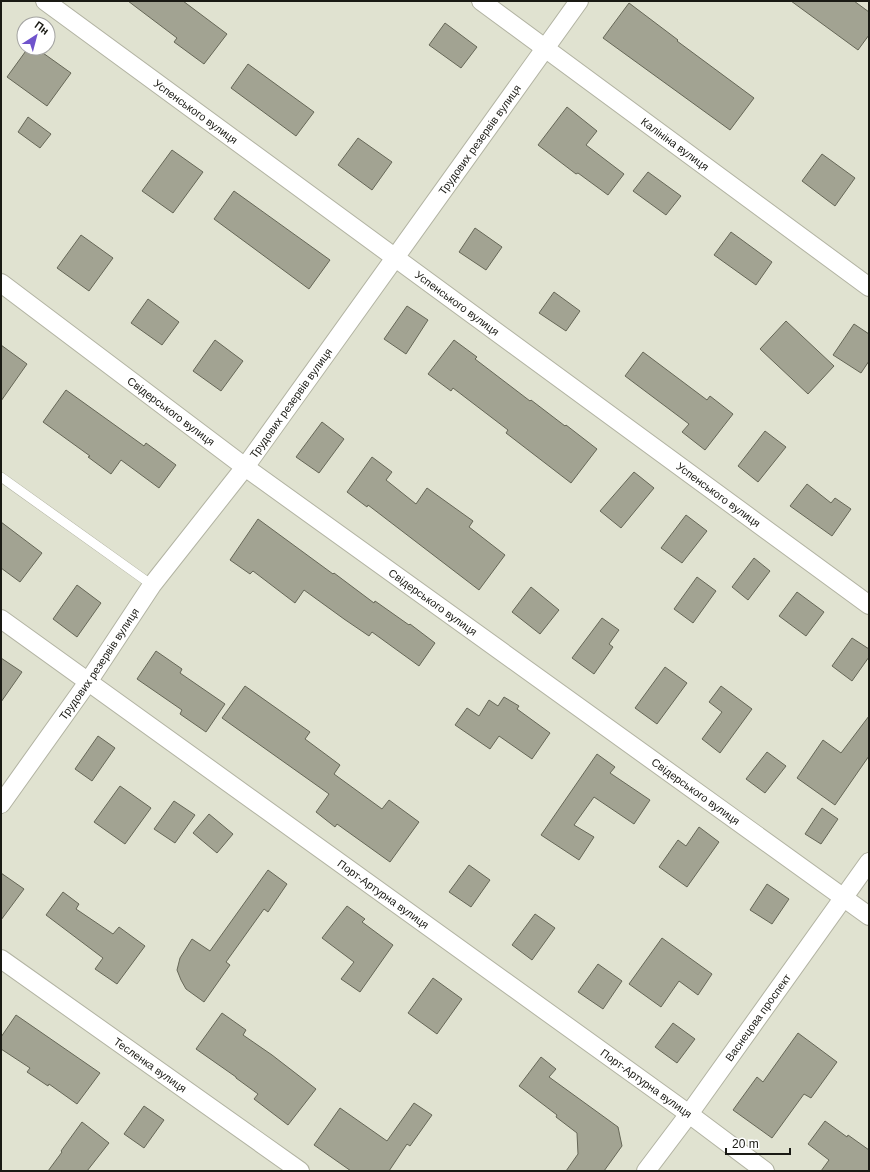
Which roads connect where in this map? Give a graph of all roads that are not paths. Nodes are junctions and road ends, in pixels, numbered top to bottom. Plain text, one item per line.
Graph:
1 (45, 1) edge
2 (481, 1) edge
3 (579, 1) edge
4 (545, 48) junction
5 (395, 257) junction
6 (1, 283) edge
7 (869, 287) edge
8 (245, 467) junction
9 (1, 477) edge
10 (152, 585) junction
11 (869, 605) edge
12 (1, 619) edge
13 (88, 682) junction
14 (1, 804) edge
15 (869, 862) edge
16 (844, 898) junction
17 (869, 916) edge
18 (1, 959) edge
19 (689, 1114) junction
20 (300, 1171) edge
21 (646, 1171) edge
22 (765, 1171) edge

1 - 5 street, Успенського вулиця
2 - 4 street, Калініна вулиця
3 - 4 street, Трудових резервів вулиця
4 - 5 street, Трудових резервів вулиця
4 - 7 street, Калініна вулиця
5 - 8 street, Трудових резервів вулиця
5 - 11 street, Успенського вулиця
6 - 8 street, Свідерського вулиця
8 - 10 street, Трудових резервів вулиця
8 - 16 street, Свідерського вулиця
9 - 10 lane
10 - 13 street, Трудових резервів вулиця
12 - 13 street, Порт-Артурна вулиця
13 - 14 street, Трудових резервів вулиця
13 - 19 street, Порт-Артурна вулиця
15 - 16 street, Васнецова проспект
16 - 17 street, Свідерського вулиця
16 - 19 street, Васнецова проспект
18 - 20 street, Тесленка вулиця
19 - 21 street, Васнецова проспект
19 - 22 street, Порт-Артурна вулиця

